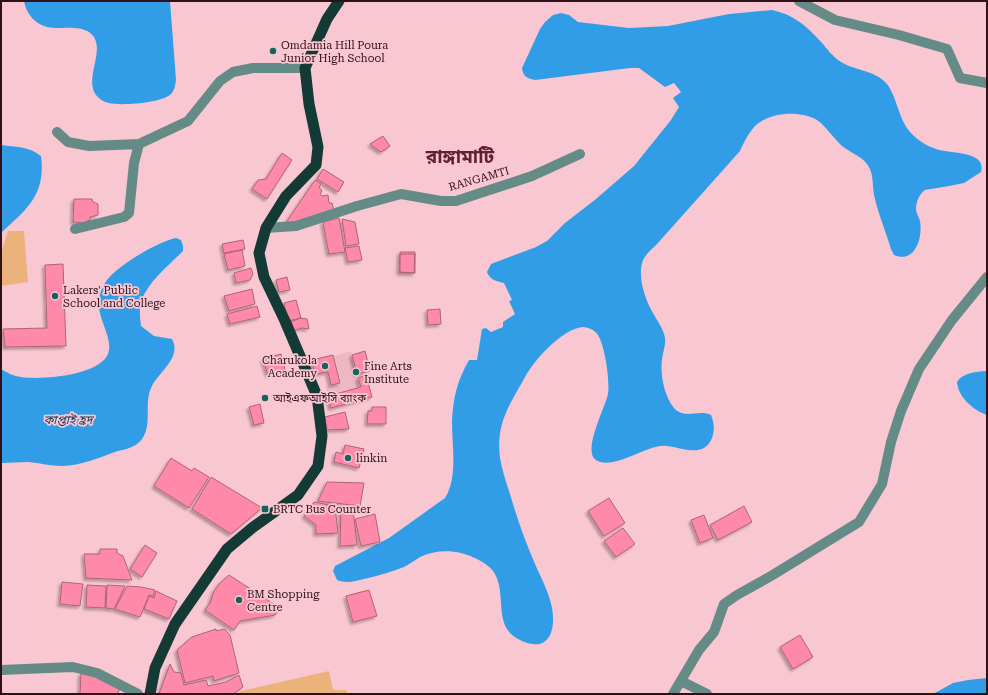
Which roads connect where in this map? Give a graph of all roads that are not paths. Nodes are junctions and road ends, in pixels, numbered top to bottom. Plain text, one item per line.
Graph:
1 (339, 1) edge
2 (799, 1) edge
3 (305, 68) junction
4 (987, 83) edge
5 (57, 132) dead end
6 (139, 144) junction
7 (580, 154) dead end
8 (266, 228) junction
9 (75, 229) dead end
10 (987, 277) edge
11 (1, 670) edge
12 (681, 681) junction
13 (138, 694) edge
14 (150, 694) edge
15 (674, 694) edge
16 (707, 694) edge

1 - 3 highway
2 - 4 street
3 - 6 street
3 - 8 highway
5 - 6 street
6 - 9 street
7 - 8 street, RANGAMTI
8 - 14 highway
10 - 12 street
11 - 13 street
12 - 15 street
12 - 16 street

